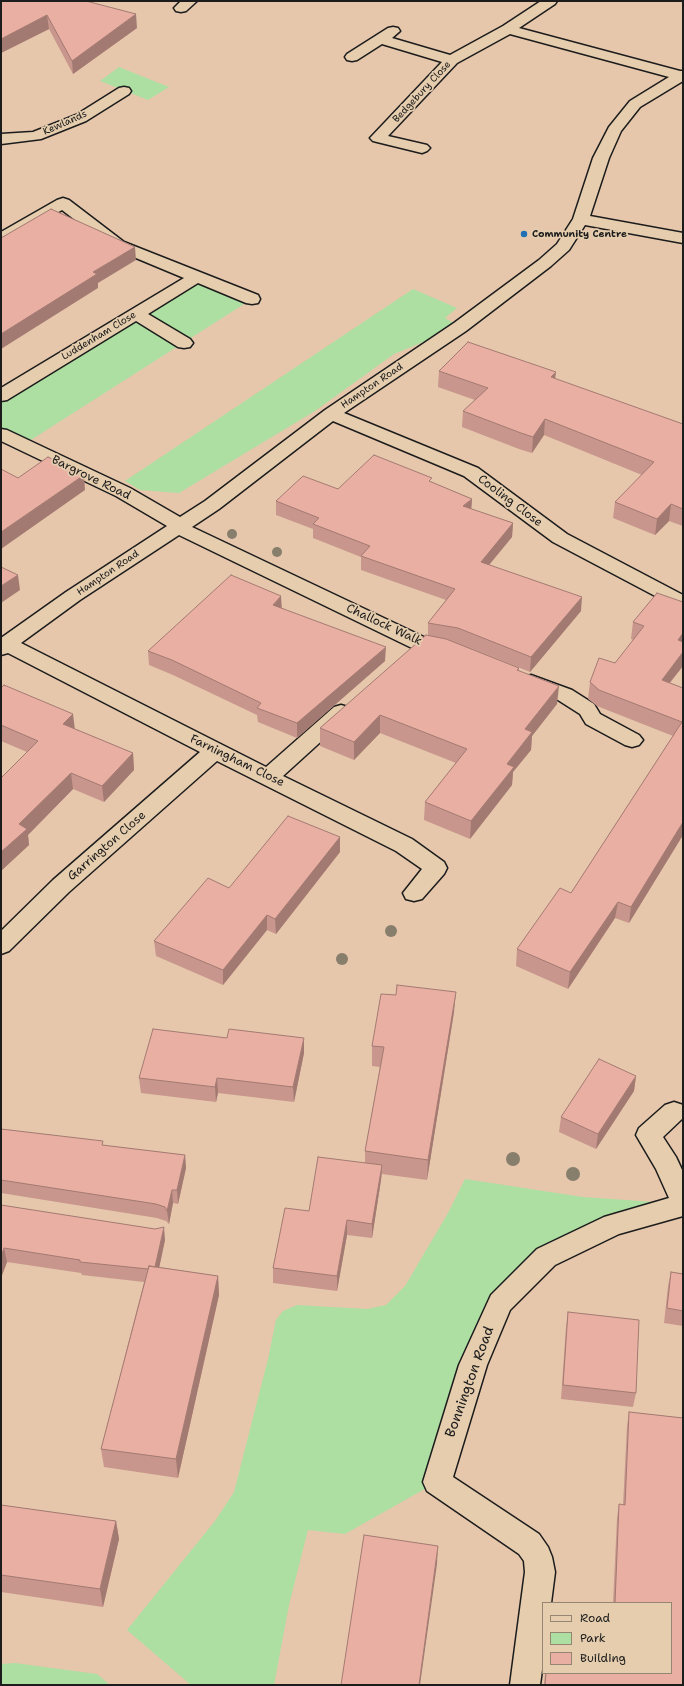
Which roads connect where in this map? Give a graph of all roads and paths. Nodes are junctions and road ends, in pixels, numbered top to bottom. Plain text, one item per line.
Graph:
1 (550, 1) edge
2 (508, 29) junction
3 (394, 30) dead end
4 (381, 39) junction
5 (352, 57) dead end
6 (452, 60) junction
7 (682, 76) edge
8 (124, 90) dead end
9 (1, 139) edge
10 (422, 148) dead end
11 (581, 219) junction
12 (683, 238) edge
13 (1, 239) edge
14 (197, 277) junction
15 (252, 299) dead end
16 (136, 314) junction
17 (184, 343) dead end
18 (1, 396) edge
19 (331, 414) junction
20 (1, 434) edge
21 (179, 526) junction
22 (683, 603) edge
23 (421, 644) junction
24 (4, 646) edge
25 (464, 654) edge
26 (403, 658) edge
27 (511, 673) edge
28 (356, 699) edge
29 (632, 740) dead end
30 (215, 751) junction
31 (269, 777) junction
32 (414, 893) dead end
33 (1, 945) edge
34 (674, 1112) dead end
35 (683, 1201) edge
36 (683, 1205) edge
37 (525, 1685) edge

1 - 2 street, Bedgebury Close
2 - 6 street, Bedgebury Close
2 - 7 street
3 - 4 street
4 - 5 street
4 - 6 street
6 - 10 street, Bedgebury Close
7 - 11 street, Hampton Road
8 - 9 street, Kewlands
11 - 12 street
11 - 19 street, Hampton Road
13 - 14 street
14 - 15 street
14 - 16 street, Luddenham Close
16 - 17 street
16 - 18 street, Luddenham Close
19 - 21 street, Hampton Road
19 - 22 street, Cooling Close
20 - 21 street, Bargrove Road
21 - 23 street, Challock Walk
21 - 24 street, Hampton Road
23 - 25 street, Challock Walk
23 - 26 street
24 - 30 street, Farningham Close
27 - 29 street
28 - 31 street
30 - 31 street, Farningham Close
30 - 33 street, Garrington Close
31 - 32 street, Farningham Close
34 - 35 street
36 - 37 street, Bonnington Road

